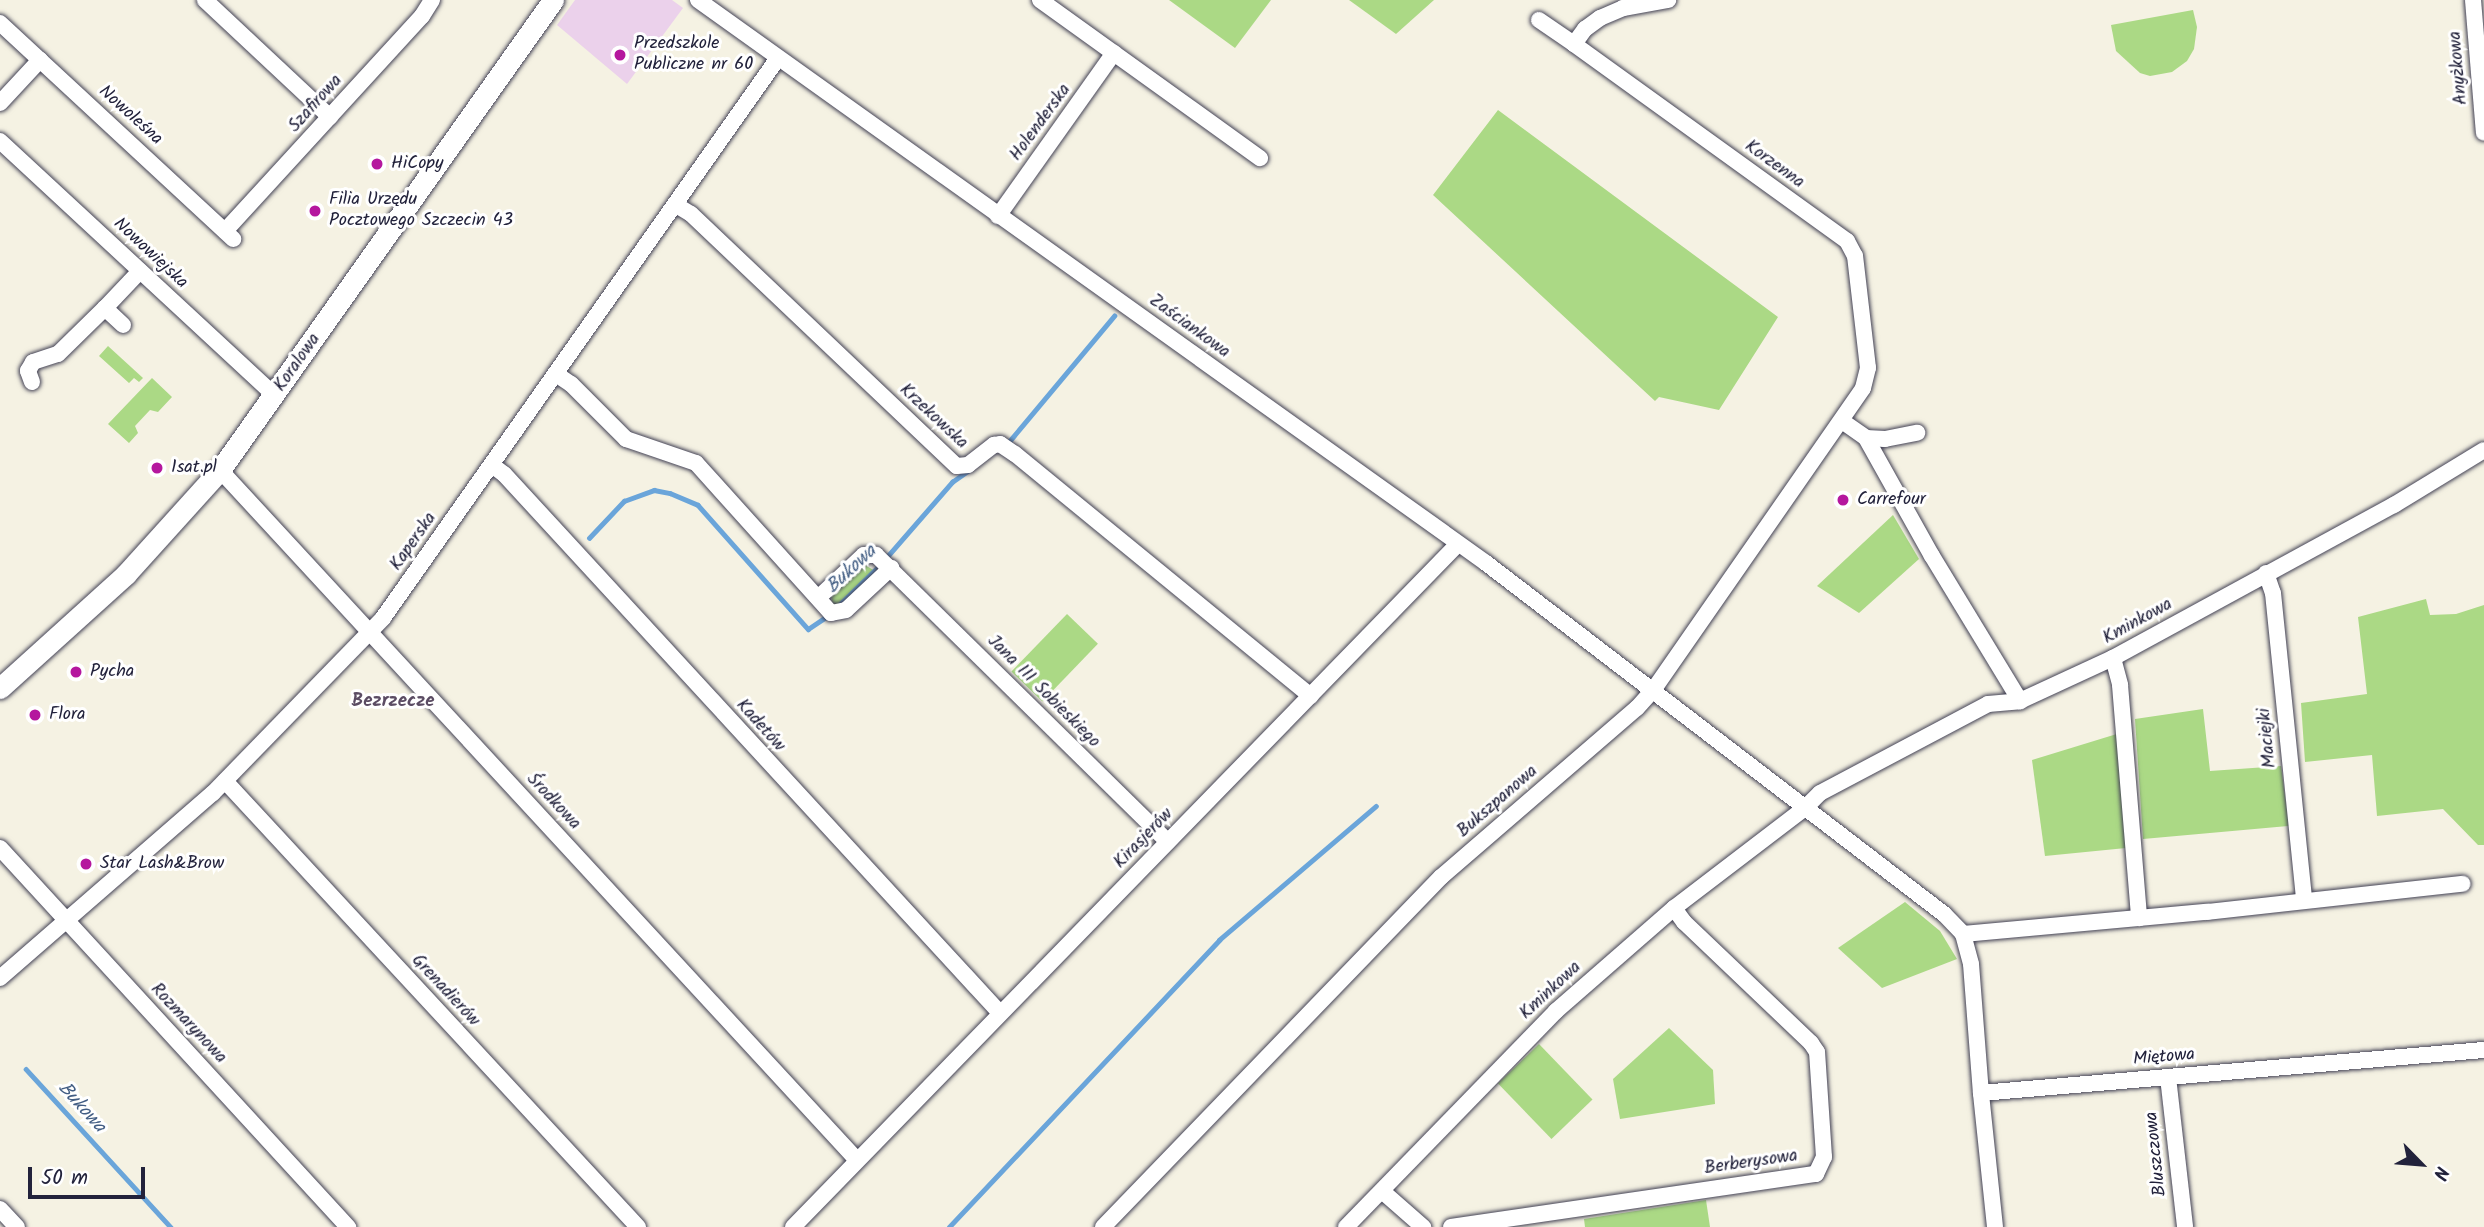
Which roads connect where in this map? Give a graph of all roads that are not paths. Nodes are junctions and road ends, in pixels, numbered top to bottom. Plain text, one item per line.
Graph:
1 (205, 0) edge
2 (432, 0) edge
3 (552, 0) edge
4 (698, 0) edge
5 (1040, 0) edge
6 (1668, 0) edge
7 (2473, 0) edge
8 (1539, 20) dead end
9 (0, 23) edge
10 (1574, 44) junction
11 (1114, 53) junction
12 (778, 58) junction
13 (40, 60) junction
14 (0, 103) edge
15 (330, 117) junction
16 (2484, 133) edge
17 (0, 141) edge
18 (1259, 158) dead end
19 (676, 205) junction
20 (998, 216) junction
21 (229, 235) joint
22 (140, 271) junction
23 (105, 308) junction
24 (123, 325) dead end
25 (1868, 368) joint
26 (556, 374) junction
27 (32, 382) dead end
28 (275, 396) junction
29 (1842, 421) junction
30 (1917, 433) dead end
31 (1866, 438) junction
32 (2484, 450) edge
33 (492, 465) junction
34 (220, 470) junction
35 (1458, 544) junction
36 (891, 568) junction
37 (2266, 573) junction
38 (818, 598) junction
39 (370, 632) junction
40 (2113, 658) junction
41 (0, 688) edge
42 (1654, 689) junction
43 (1311, 696) junction
44 (2020, 701) junction
45 (225, 781) junction
46 (1805, 808) junction
47 (1168, 842) junction
48 (0, 848) edge
49 (2462, 884) dead end
50 (2304, 900) junction
51 (1674, 908) junction
52 (2139, 918) junction
53 (66, 920) junction
54 (1963, 934) junction
55 (0, 978) edge
56 (1000, 1013) junction
57 (2484, 1050) edge
58 (2168, 1077) junction
59 (1981, 1093) junction
60 (857, 1160) junction
61 (1382, 1191) junction
62 (0, 1209) edge
63 (17, 1227) edge
64 (348, 1227) edge
65 (638, 1227) edge
66 (793, 1227) edge
67 (1103, 1227) edge
68 (1346, 1227) edge
69 (1423, 1227) edge
70 (1451, 1227) edge
71 (1994, 1227) edge
72 (2185, 1227) edge

1 - 15 street
2 - 15 street, Szafirowa
3 - 28 street, Koralowa
4 - 12 street, Zaściankowa
5 - 11 street
6 - 10 street
7 - 16 street, Anyżkowa
8 - 10 street, Korzenna
9 - 13 street, Nowoleśna
10 - 25 street, Korzenna
11 - 18 street
11 - 20 street, Holenderska
12 - 19 street, Kaperska
12 - 20 street, Zaściankowa
13 - 14 street
13 - 21 street, Nowoleśna
15 - 21 street, Szafirowa
17 - 22 street, Nowowiejska
19 - 26 street, Kaperska
19 - 43 street, Krzekowska
20 - 35 street, Zaściankowa
22 - 23 street
22 - 28 street, Nowowiejska
23 - 24 street
23 - 27 street
25 - 29 street, Bukszpanowa
26 - 33 street, Kaperska
26 - 38 street
28 - 34 street, Koralowa
29 - 31 street
29 - 42 street, Bukszpanowa
30 - 31 street
31 - 44 street
32 - 37 street, Kminkowa
33 - 39 street, Kaperska
33 - 56 street, Kadetów
34 - 39 street, Środkowa
34 - 41 street, Koralowa
35 - 42 street, Zaściankowa
35 - 43 street, Kirasjerów
36 - 38 street, Jana III Sobieskiego
36 - 38 street
36 - 47 street, Jana III Sobieskiego
37 - 40 street, Kminkowa
37 - 50 street, Maciejki
39 - 45 street, Kaperska
39 - 60 street, Środkowa
40 - 44 street, Kminkowa
40 - 52 street
42 - 46 street
42 - 67 street, Bukszpanowa
43 - 47 street, Kirasjerów
44 - 46 street, Kminkowa
45 - 53 street, Kaperska
45 - 65 street, Grenadierów
46 - 51 street, Kminkowa
46 - 54 street
47 - 56 street, Kirasjerów
48 - 53 street, Rozmarynowa
49 - 50 street
50 - 52 street
51 - 61 street, Kminkowa
51 - 70 street, Berberysowa
52 - 54 street
53 - 55 street, Kaperska
53 - 64 street, Rozmarynowa
54 - 59 street
56 - 60 street, Kirasjerów
57 - 58 street, Miętowa
58 - 59 street, Miętowa
58 - 72 street, Bluszczowa
59 - 71 street
60 - 66 street
61 - 68 street, Kminkowa
61 - 69 street
62 - 63 street

